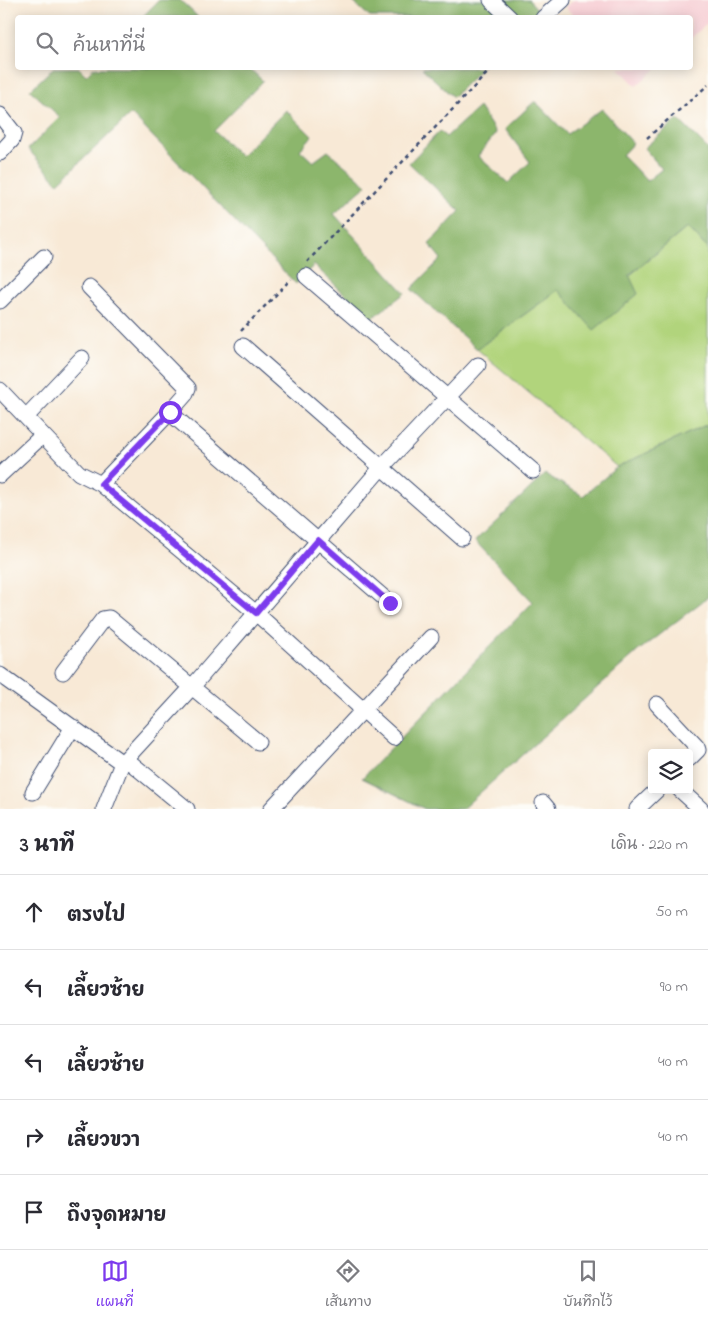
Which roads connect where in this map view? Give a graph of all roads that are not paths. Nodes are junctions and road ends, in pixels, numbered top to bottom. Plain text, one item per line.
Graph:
1 (491, 0) edge
2 (563, 0) edge
3 (507, 15) edge
4 (546, 15) edge
5 (0, 115) edge
6 (0, 153) edge
7 (44, 258) dead end
8 (300, 274) road end
9 (89, 287) dead end
10 (0, 301) edge
11 (241, 340) road end
12 (82, 358) dead end
13 (478, 365) dead end
14 (0, 390) edge
15 (448, 397) junction
16 (26, 417) junction
17 (176, 418) dead end
18 (43, 435) junction
19 (381, 468) junction
20 (533, 471) dead end
21 (0, 475) edge
22 (101, 484) junction
23 (462, 538) dead end
24 (318, 540) junction
25 (390, 603) dead end
26 (256, 613) junction
27 (431, 637) dead end
28 (63, 672) dead end
29 (0, 675) edge
30 (192, 687) junction
31 (657, 704) dead end
32 (363, 710) junction
33 (73, 727) junction
34 (394, 738) dead end
35 (258, 742) dead end
36 (693, 755) edge
37 (124, 761) junction
38 (33, 792) dead end
39 (653, 794) edge
40 (684, 794) edge
41 (104, 809) edge
42 (187, 809) edge
43 (271, 809) edge
44 (637, 809) edge
45 (701, 809) edge

1 - 3 street
2 - 4 street
5 - 6 street
7 - 10 street
8 - 15 street
9 - 22 street
11 - 19 street
12 - 16 street
13 - 15 street
14 - 16 street
15 - 19 street
15 - 20 street
16 - 18 street
17 - 24 street
18 - 21 street
18 - 22 street
19 - 23 street
19 - 24 street
22 - 26 street
24 - 25 street
24 - 26 street
26 - 30 street
26 - 32 street
27 - 32 street
28 - 30 street
29 - 33 street
30 - 35 street
30 - 37 street
31 - 36 street
32 - 34 street
32 - 43 street
33 - 37 street
33 - 38 street
37 - 41 street
37 - 42 street
39 - 44 street
40 - 45 street

